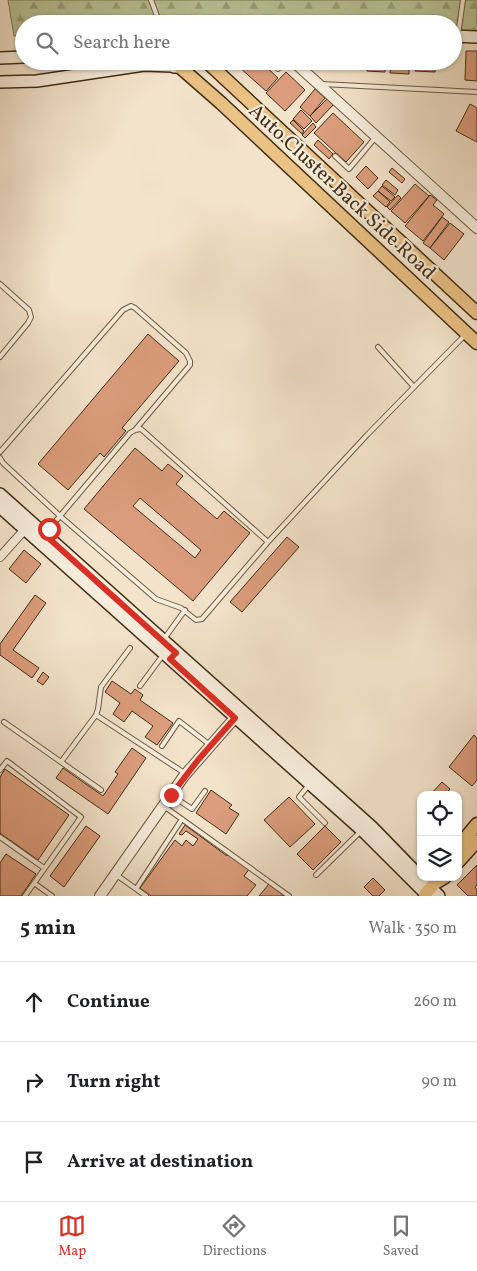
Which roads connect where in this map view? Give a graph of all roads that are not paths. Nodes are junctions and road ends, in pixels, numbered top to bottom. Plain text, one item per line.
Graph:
1 (151, 0) edge
2 (463, 0) edge
3 (157, 15) edge
4 (460, 15) edge
5 (477, 37) edge
6 (462, 38) edge
7 (462, 40) edge
8 (477, 44) edge
9 (111, 70) edge
10 (179, 70) edge
11 (216, 70) edge
12 (303, 70) edge
13 (1, 81) edge
14 (319, 84) junction
15 (477, 92) edge
16 (376, 137) junction
17 (335, 156) dead end
18 (477, 228) edge
19 (0, 284) edge
20 (477, 313) edge
21 (466, 333) junction
22 (477, 343) edge
23 (378, 347) dead end
24 (0, 357) edge
25 (414, 387) junction
26 (135, 430) junction
27 (0, 452) edge
28 (0, 458) edge
29 (0, 494) edge
30 (0, 507) edge
31 (60, 516) junction
32 (28, 526) junction
33 (44, 534) junction
34 (268, 542) junction
35 (0, 557) edge
36 (185, 610) junction
37 (162, 641) junction
38 (130, 648) dead end
39 (170, 655) junction
40 (140, 686) dead end
41 (238, 714) junction
42 (96, 715) junction
43 (4, 722) dead end
44 (210, 745) junction
45 (162, 746) dead end
46 (61, 762) junction
47 (0, 770) edge
48 (186, 774) junction
49 (310, 784) junction
50 (101, 790) dead end
51 (205, 792) dead end
52 (171, 795) junction
53 (163, 806) junction
54 (182, 820) junction
55 (325, 823) dead end
56 (477, 824) edge
57 (362, 830) junction
58 (0, 837) edge
59 (477, 840) edge
60 (462, 842) edge
61 (462, 857) edge
62 (44, 868) junction
63 (115, 874) junction
64 (316, 875) dead end
65 (34, 883) junction
66 (433, 888) edge
67 (136, 889) junction
68 (25, 896) edge
69 (52, 896) edge
70 (100, 896) edge
71 (146, 896) edge
72 (289, 896) edge

1 - 3 lane
2 - 4 lane
5 - 6 main road
7 - 8 main road
9 - 13 main road
10 - 21 main road, Auto Cluster Back Side Road
11 - 20 main road, Auto Cluster Back Side Road
12 - 14 street
14 - 15 lane
14 - 16 street
16 - 17 lane
16 - 18 street
19 - 24 lane
21 - 22 main road, Auto Cluster Back Side Road
21 - 25 lane
23 - 25 lane
25 - 34 lane
26 - 27 lane
26 - 31 lane
26 - 34 lane
28 - 31 lane
29 - 32 main road
30 - 32 main road
31 - 33 lane
31 - 36 lane
32 - 33 main road
32 - 35 street
32 - 39 main road
33 - 37 main road
34 - 36 lane
36 - 37 lane
37 - 39 main road
38 - 42 lane
39 - 40 lane
39 - 41 main road
41 - 44 street
41 - 49 main road
41 - 66 main road
42 - 46 lane
42 - 48 lane
43 - 46 lane
44 - 45 lane
44 - 48 street
46 - 50 lane
47 - 62 lane
48 - 52 street
49 - 55 lane
49 - 57 main road
51 - 52 lane
52 - 53 street
53 - 54 lane
53 - 63 street
54 - 67 lane
54 - 72 lane
56 - 60 main road
57 - 64 lane
57 - 66 main road
58 - 62 lane
59 - 61 main road
62 - 65 lane
63 - 67 lane
63 - 70 street
65 - 68 lane
65 - 69 lane
67 - 71 lane

